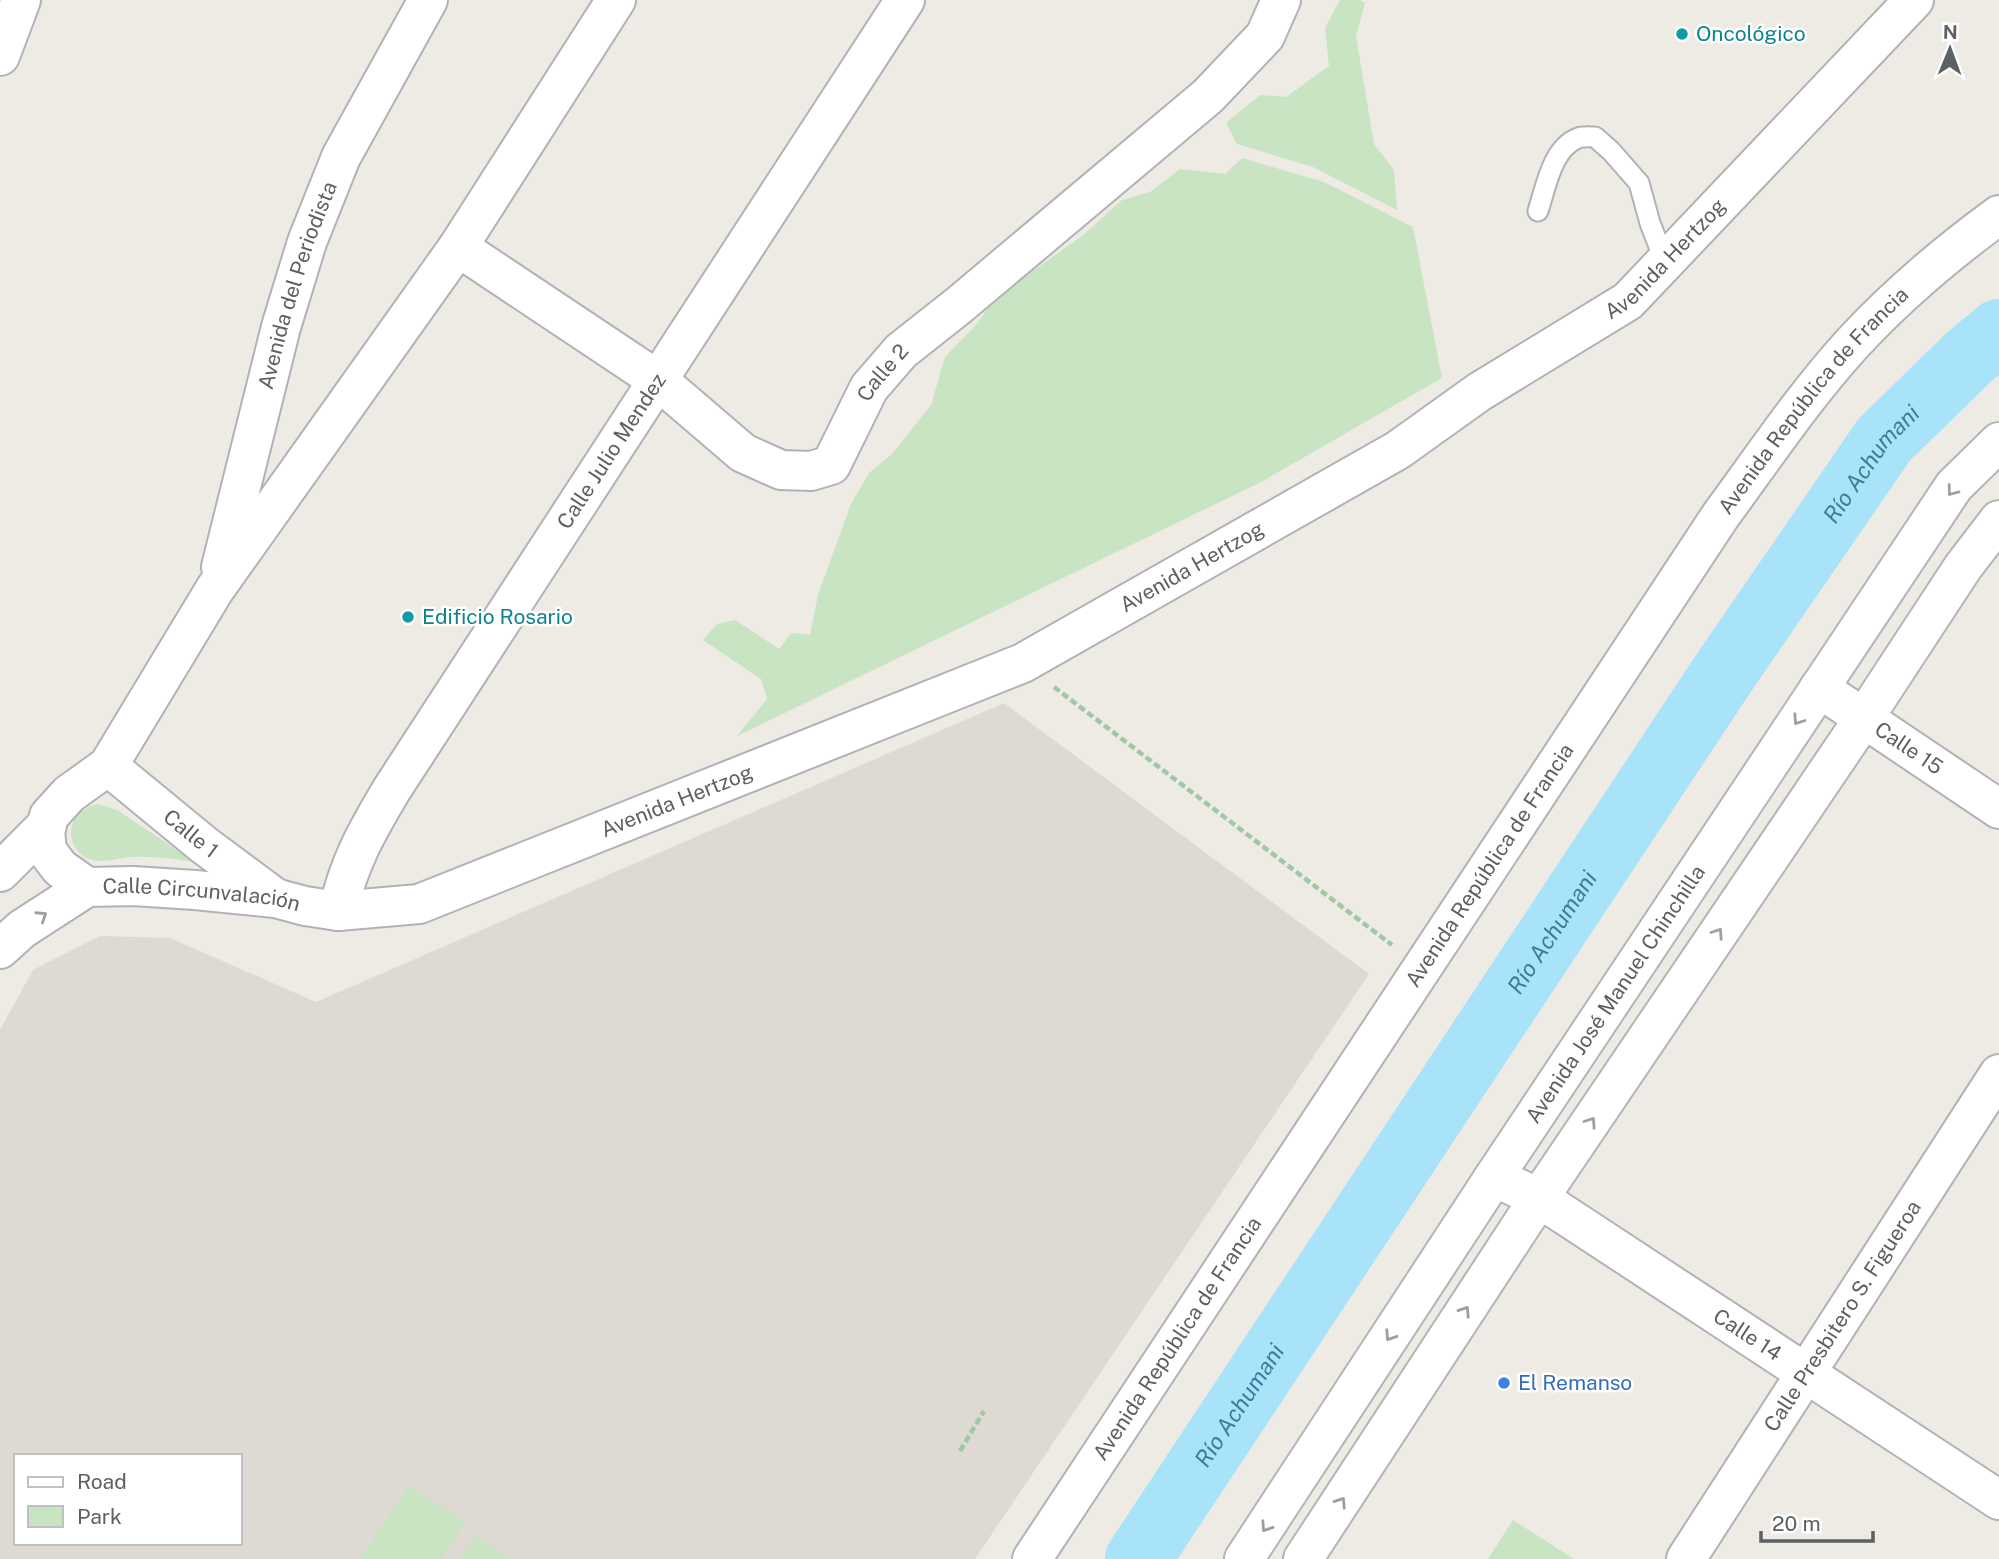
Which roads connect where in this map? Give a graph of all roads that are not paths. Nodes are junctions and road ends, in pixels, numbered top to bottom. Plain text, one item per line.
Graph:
1 (21, 0) edge
2 (428, 0) edge
3 (616, 0) edge
4 (905, 0) edge
5 (1281, 0) edge
6 (1914, 0) edge
7 (3, 41) edge
8 (1538, 211) dead end
9 (1999, 215) edge
10 (458, 247) junction
11 (1665, 262) junction
12 (659, 381) junction
13 (1999, 442) edge
14 (1999, 520) edge
15 (215, 589) junction
16 (1819, 688) junction
17 (1864, 718) junction
18 (108, 766) junction
19 (1999, 808) edge
20 (47, 825) junction
21 (0, 872) edge
22 (87, 887) junction
23 (275, 898) junction
24 (338, 911) junction
25 (0, 949) edge
26 (1999, 1074) edge
27 (1494, 1177) junction
28 (1539, 1198) junction
29 (1807, 1374) junction
30 (1999, 1500) edge
31 (1032, 1559) edge
32 (1244, 1559) edge
33 (1303, 1559) edge
34 (1686, 1559) edge

1 - 7 street
2 - 15 street, Avenida del Periodista
3 - 10 street
4 - 12 street, Calle Julio Mendez
5 - 12 street, Calle 2
6 - 11 street, Avenida Hertzog
8 - 11 lane
9 - 31 street, Avenida República de Francia
10 - 12 street, Calle 2
10 - 15 street
11 - 24 street, Avenida Hertzog
12 - 24 street, Calle Julio Mendez
13 -> 16 street, Avenida José Manuel Chinchilla
14 - 17 street
15 - 18 street
16 - 17 street, Calle 15
16 -> 27 street, Avenida José Manuel Chinchilla
17 - 19 street, Calle 15
28 -> 17 street
18 - 20 street
18 - 23 street, Calle 1
20 - 21 street
20 - 22 street
22 - 23 street, Calle Circunvalación
25 -> 22 street, Calle Circunvalación
23 - 24 street, Calle Circunvalación
26 - 29 street, Calle Presbitero S. Figueroa
27 - 28 street, Calle 14
27 -> 32 street, Avenida José Manuel Chinchilla
28 - 29 street, Calle 14
33 -> 28 street
29 - 30 street, Calle 14
29 - 34 street, Calle Presbitero S. Figueroa

